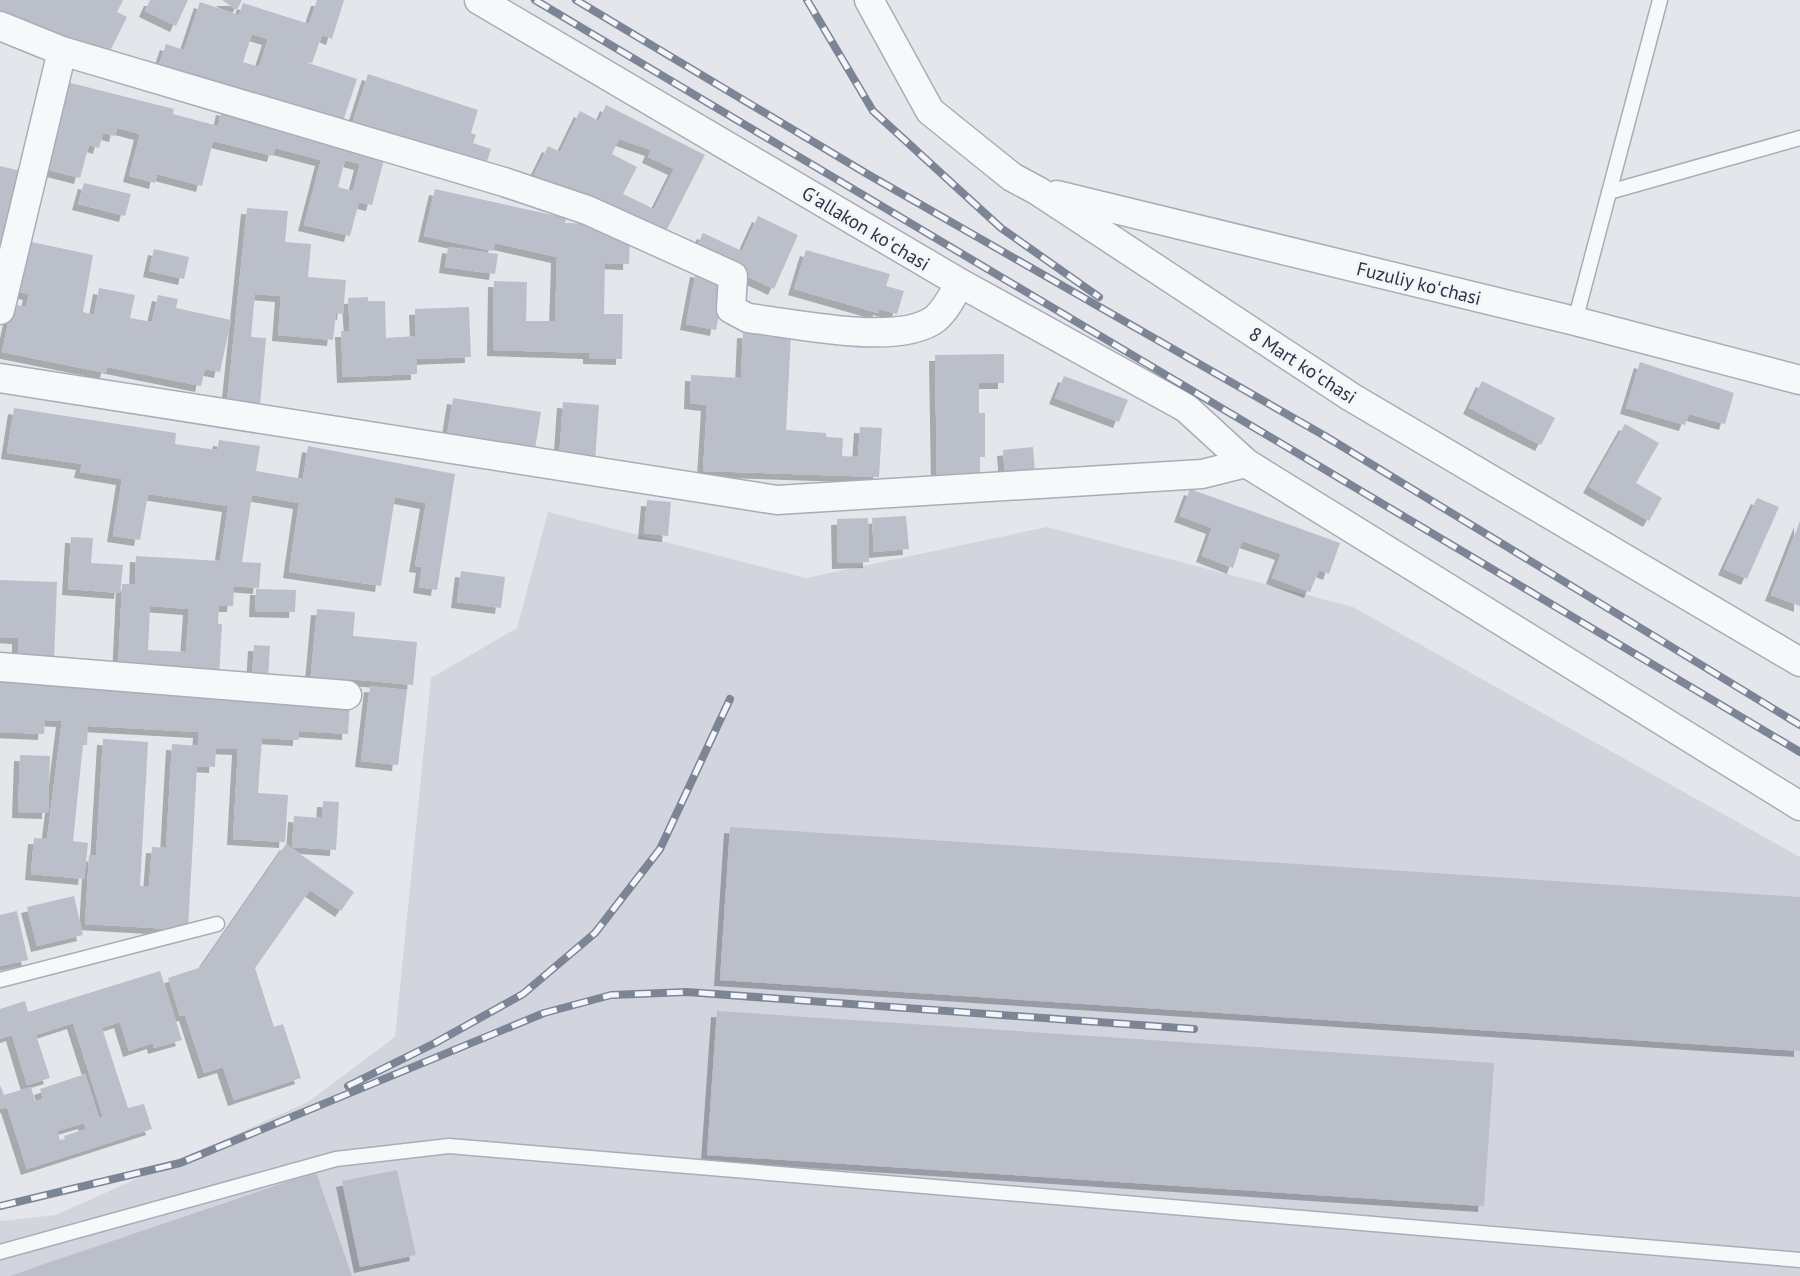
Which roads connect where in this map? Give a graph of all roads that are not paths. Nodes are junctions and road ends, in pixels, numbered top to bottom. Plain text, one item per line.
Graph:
1 (480, 0) edge
2 (869, 0) edge
3 (1660, 0) edge
4 (0, 26) edge
5 (62, 51) junction
6 (1800, 138) edge
7 (1038, 191) junction
8 (1609, 192) junction
9 (960, 283) junction
10 (0, 310) edge
11 (1575, 321) junction
12 (0, 378) edge
13 (1800, 380) edge
14 (1246, 463) junction
15 (1800, 662) edge
16 (0, 667) edge
17 (347, 695) dead end
18 (1800, 806) edge
19 (217, 924) dead end
20 (0, 980) edge
21 (0, 1252) edge
22 (1800, 1260) edge

1 - 9 street, Gʻallakon koʻchasi
2 - 7 street, 8 Mart koʻchasi
3 - 8 lane
4 - 5 street
5 - 9 street
5 - 10 street
6 - 8 lane
7 - 11 street, Fuzuliy koʻchasi
7 - 15 street, 8 Mart koʻchasi
8 - 11 lane
9 - 14 street, Gʻallakon koʻchasi
11 - 13 street, Fuzuliy koʻchasi
12 - 14 street
14 - 18 street, Gʻallakon koʻchasi
16 - 17 street
19 - 20 lane
21 - 22 lane

